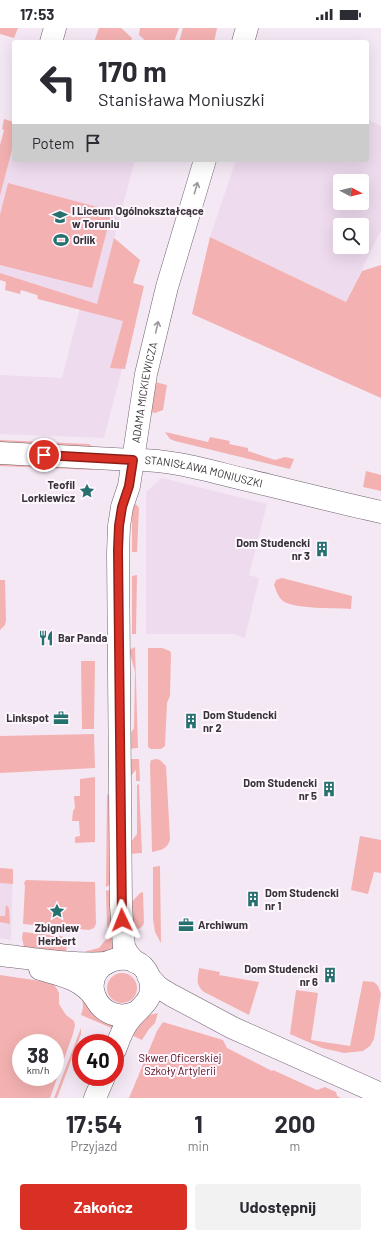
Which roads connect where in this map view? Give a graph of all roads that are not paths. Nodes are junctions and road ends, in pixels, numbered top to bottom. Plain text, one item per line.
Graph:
1 (55, 28) edge
2 (246, 28) edge
3 (52, 40) edge
4 (243, 40) edge
5 (204, 162) edge
6 (0, 453) edge
7 (133, 460) junction
8 (381, 512) edge
9 (0, 955) edge
10 (0, 959) edge
11 (107, 962) junction
12 (142, 969) junction
13 (95, 998) junction
14 (138, 1011) junction
15 (233, 1028) junction
16 (122, 1034) edge
17 (101, 1086) edge
18 (381, 1094) edge
19 (96, 1098) edge

1 - 3 street
2 - 4 street
7 -> 5 street, ADAMA MICKIEWICZA
6 - 7 street, STANISŁAWA MONIUSZKI
7 - 8 street, STANISŁAWA MONIUSZKI
7 - 12 street, ADAMA MICKIEWICZA
9 - 11 street
10 - 13 street
11 - 12 street
11 - 13 street
12 - 14 street
12 - 15 street, ADAMA MICKIEWICZA
13 - 14 street
14 - 15 street
14 - 16 street
15 - 18 street
17 - 19 street

